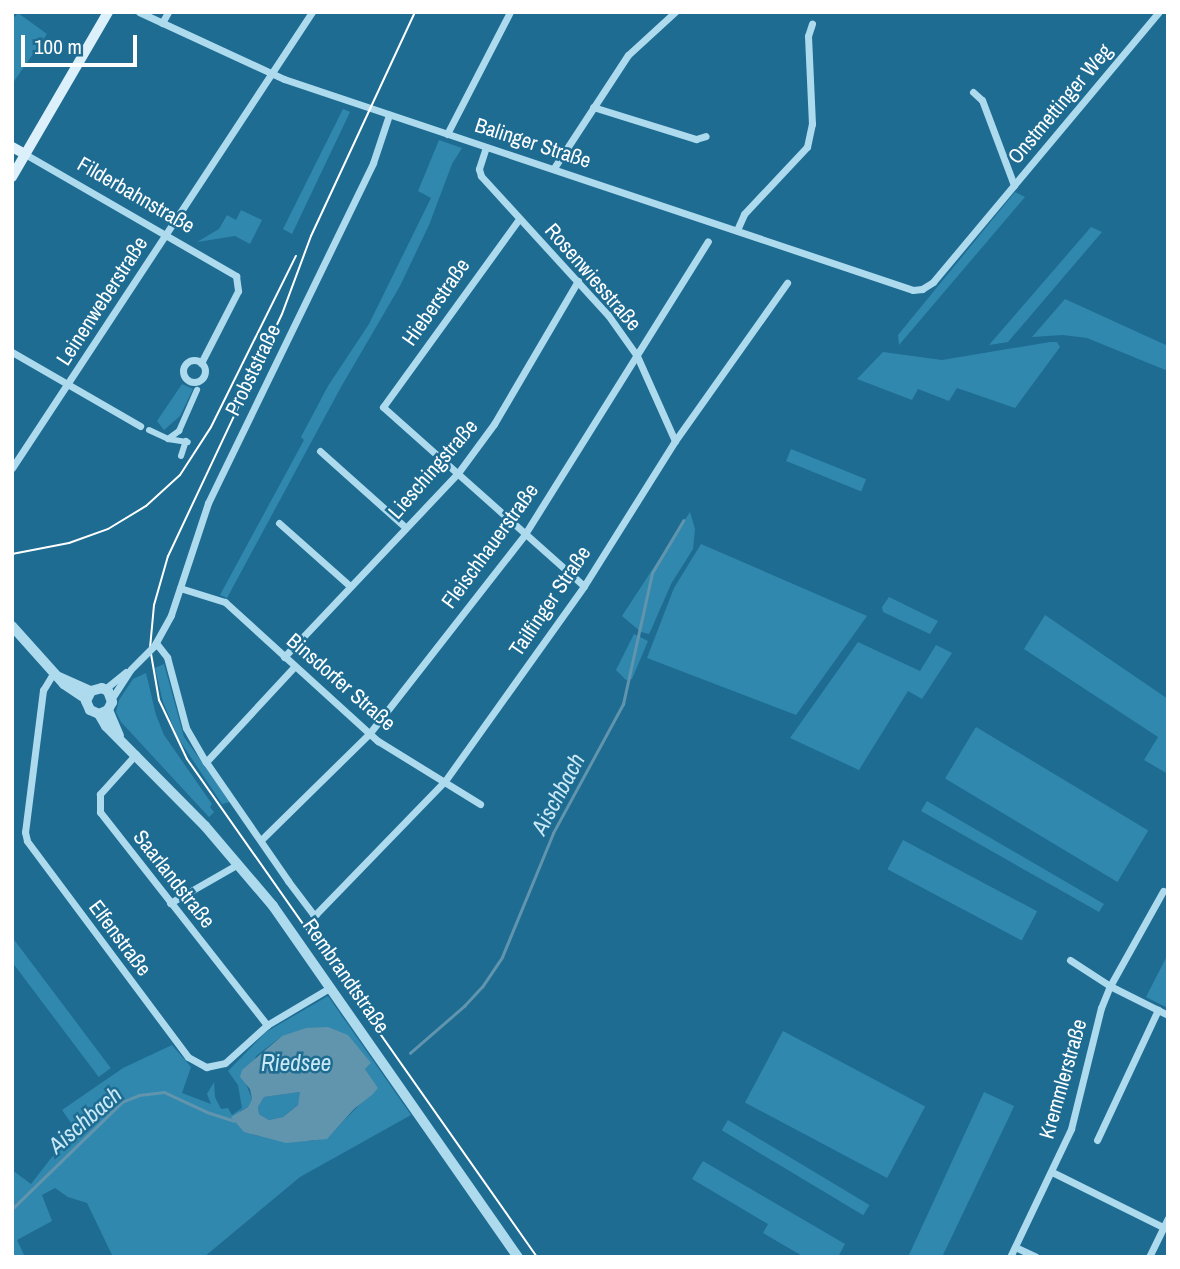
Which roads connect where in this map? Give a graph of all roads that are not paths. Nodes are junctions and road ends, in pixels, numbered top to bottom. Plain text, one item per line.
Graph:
1 (108, 12) edge
2 (139, 12) edge
3 (168, 12) edge
4 (312, 12) edge
5 (510, 12) edge
6 (675, 12) edge
7 (1159, 12) edge
8 (162, 23) junction
9 (812, 24) dead end
10 (271, 74) junction
11 (973, 92) dead end
12 (593, 107) junction
13 (389, 115) junction
14 (447, 134) junction
15 (706, 136) dead end
16 (12, 147) edge
17 (486, 147) junction
18 (24, 154) junction
19 (554, 168) junction
20 (12, 177) edge
21 (1014, 185) junction
22 (519, 219) junction
23 (737, 230) junction
24 (166, 235) junction
25 (708, 241) dead end
26 (578, 281) junction
27 (787, 284) dead end
28 (922, 289) joint
29 (12, 352) edge
30 (636, 356) junction
31 (201, 363) dead end
32 (68, 384) junction
33 (197, 390) dead end
34 (140, 426) dead end
35 (149, 430) dead end
36 (179, 431) junction
37 (168, 439) junction
38 (185, 441) junction
39 (675, 441) junction
40 (320, 451) dead end
41 (181, 456) dead end
42 (12, 468) edge
43 (458, 473) junction
44 (279, 523) dead end
45 (406, 528) junction
46 (525, 534) junction
47 (350, 586) junction
48 (584, 586) junction
49 (180, 588) junction
50 (12, 626) edge
51 (155, 645) junction
52 (284, 657) junction
53 (294, 667) junction
54 (130, 670) junction
55 (57, 674) junction
56 (104, 689) junction
57 (88, 694) junction
58 (112, 698) junction
59 (103, 712) junction
60 (369, 734) junction
61 (136, 754) junction
62 (206, 762) junction
63 (445, 781) junction
64 (480, 804) dead end
65 (261, 840) junction
66 (238, 864) junction
67 (1163, 891) dead end
68 (170, 903) junction
69 (1070, 960) dead end
70 (1110, 986) junction
71 (331, 987) junction
72 (1158, 1010) junction
73 (1168, 1015) edge
74 (267, 1025) junction
75 (1097, 1140) dead end
76 (1052, 1172) junction
77 (1168, 1218) edge
78 (1163, 1227) junction
79 (1015, 1247) junction
80 (519, 1257) edge
81 (1010, 1257) edge
82 (1035, 1257) edge
83 (1149, 1257) edge

1 - 18 main road
2 - 8 street, Balinger Straße
3 - 8 street
4 - 10 street, Leinenweberstraße
5 - 14 street
6 - 12 street
7 - 21 street, Onstmettinger Weg
8 - 10 street, Balinger Straße
9 - 23 street
10 - 13 street, Balinger Straße
10 - 24 street, Leinenweberstraße
11 - 21 street, Onstmettinger Weg
12 - 15 street
12 - 19 street
13 - 14 street, Balinger Straße
13 - 49 street, Probststraße
14 - 17 street, Balinger Straße
16 - 18 main road, Filderbahnstraße
17 - 19 street, Balinger Straße
17 - 22 street, Rosenwiesstraße
18 - 20 main road
18 - 24 street, Filderbahnstraße
19 - 23 street, Balinger Straße
21 - 28 street, Onstmettinger Weg
22 - 26 street, Rosenwiesstraße
22 - 43 street, Hieberstraße
23 - 28 street, Balinger Straße
24 - 31 street, Filderbahnstraße
24 - 32 street, Leinenweberstraße
25 - 30 street, Fleischhauerstraße
26 - 30 street, Rosenwiesstraße
26 - 43 street, Lieschingstraße
27 - 39 street, Tailfinger Straße
29 - 32 street
30 - 39 street, Rosenwiesstraße
30 - 46 street, Fleischhauerstraße
32 - 34 street
32 - 42 street, Leinenweberstraße
33 - 36 street
35 - 37 street
36 - 37 street
36 - 38 street
37 - 38 street
38 - 41 street
39 - 48 street, Tailfinger Straße
40 - 45 street
43 - 45 street, Lieschingstraße
43 - 46 street
44 - 47 street
45 - 47 street, Lieschingstraße
46 - 48 street
46 - 60 street, Fleischhauerstraße
47 - 52 street, Lieschingstraße
48 - 63 street, Tailfinger Straße
49 - 51 street, Probststraße
49 - 52 street, Binsdorfer Straße
50 - 55 street, Rembrandtstraße
51 - 54 street, Probststraße, bridge
51 - 62 street
52 - 53 street, Binsdorfer Straße
53 - 60 street, Binsdorfer Straße
53 - 62 street
54 - 56 street, Probststraße
54 - 58 street, Probststraße
55 - 57 street, Rembrandtstraße
55 - 74 street, Elfenstraße
56 - 57 street
56 - 58 street
57 - 59 street, Rembrandtstraße
58 - 59 street
59 - 61 street, Rembrandtstraße
60 - 63 street, Binsdorfer Straße
60 - 65 street, Fleischhauerstraße
61 - 66 street, Rembrandtstraße
61 - 68 street, Saarlandstraße
62 - 65 street
63 - 64 street, Binsdorfer Straße
63 - 65 street, Tailfinger Straße
66 - 68 street
66 - 71 street, Rembrandtstraße
67 - 70 street, Kremmlerstraße
68 - 74 street, Saarlandstraße
69 - 70 street
70 - 72 street
70 - 76 street, Kremmlerstraße
71 - 74 street, Elfenstraße
71 - 80 street, Rembrandtstraße
72 - 73 street
72 - 75 street
76 - 78 street
76 - 79 street, Kremmlerstraße
77 - 78 street
78 - 83 street
79 - 81 street, Kremmlerstraße
79 - 82 street

